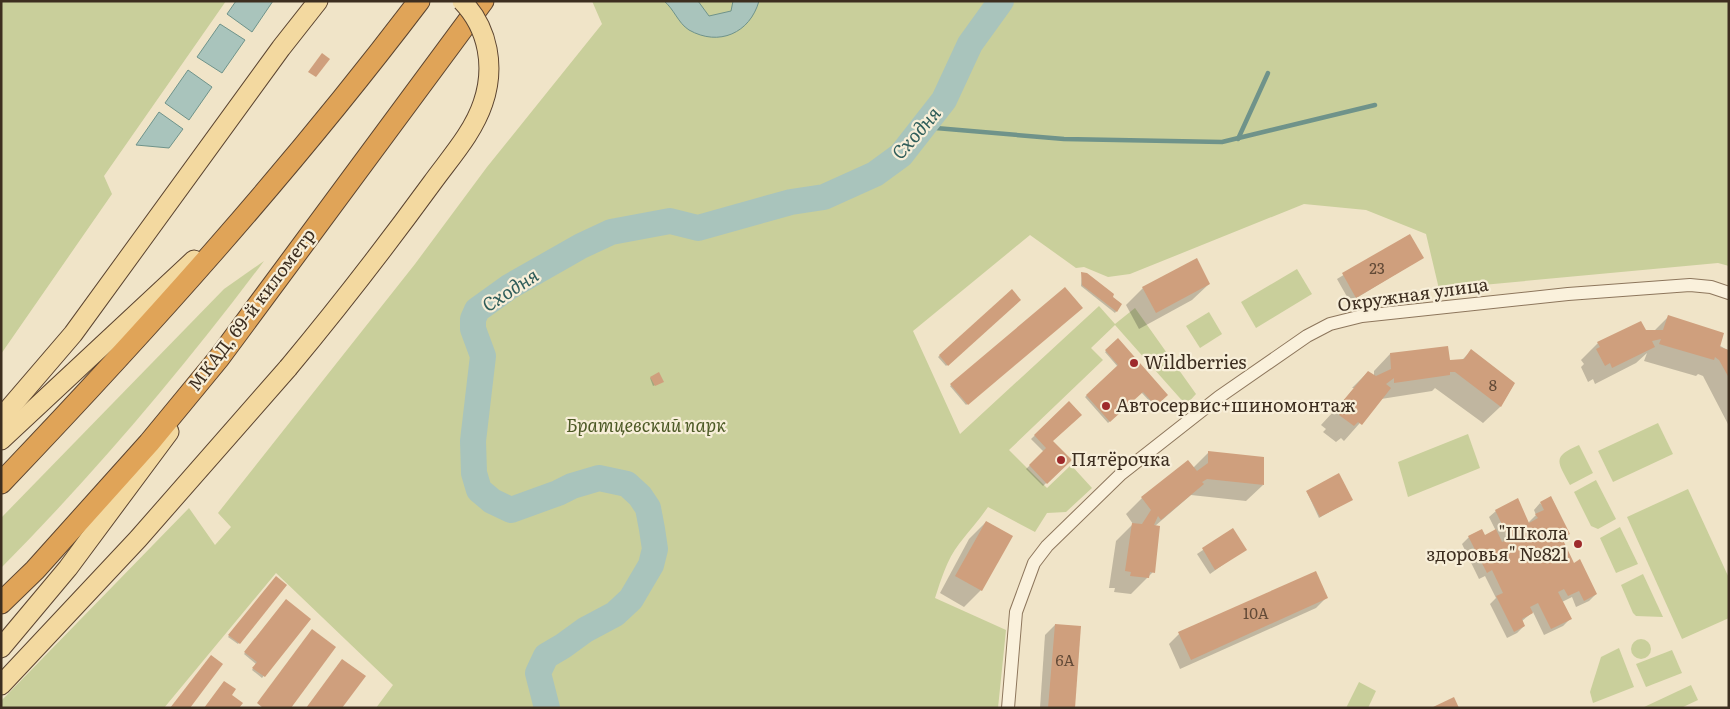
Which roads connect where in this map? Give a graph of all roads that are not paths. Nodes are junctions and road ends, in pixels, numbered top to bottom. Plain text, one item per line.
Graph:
1 (318, 1) edge
2 (419, 1) edge
3 (462, 1) edge
4 (483, 1) edge
5 (271, 187) junction
6 (1729, 293) edge
7 (219, 358) junction
8 (1, 418) edge
9 (1, 440) edge
10 (1, 482) edge
11 (1, 603) edge
12 (1, 648) edge
13 (1, 685) edge
14 (1008, 708) edge

1 - 8 main road
2 - 5 highway
3 - 13 main road, bridge
4 - 7 highway, МКАД, 69-й километр
5 - 9 main road
5 - 10 highway
6 - 14 street, Окружная улица
7 - 11 highway, МКАД, 69-й километр
7 - 12 main road

